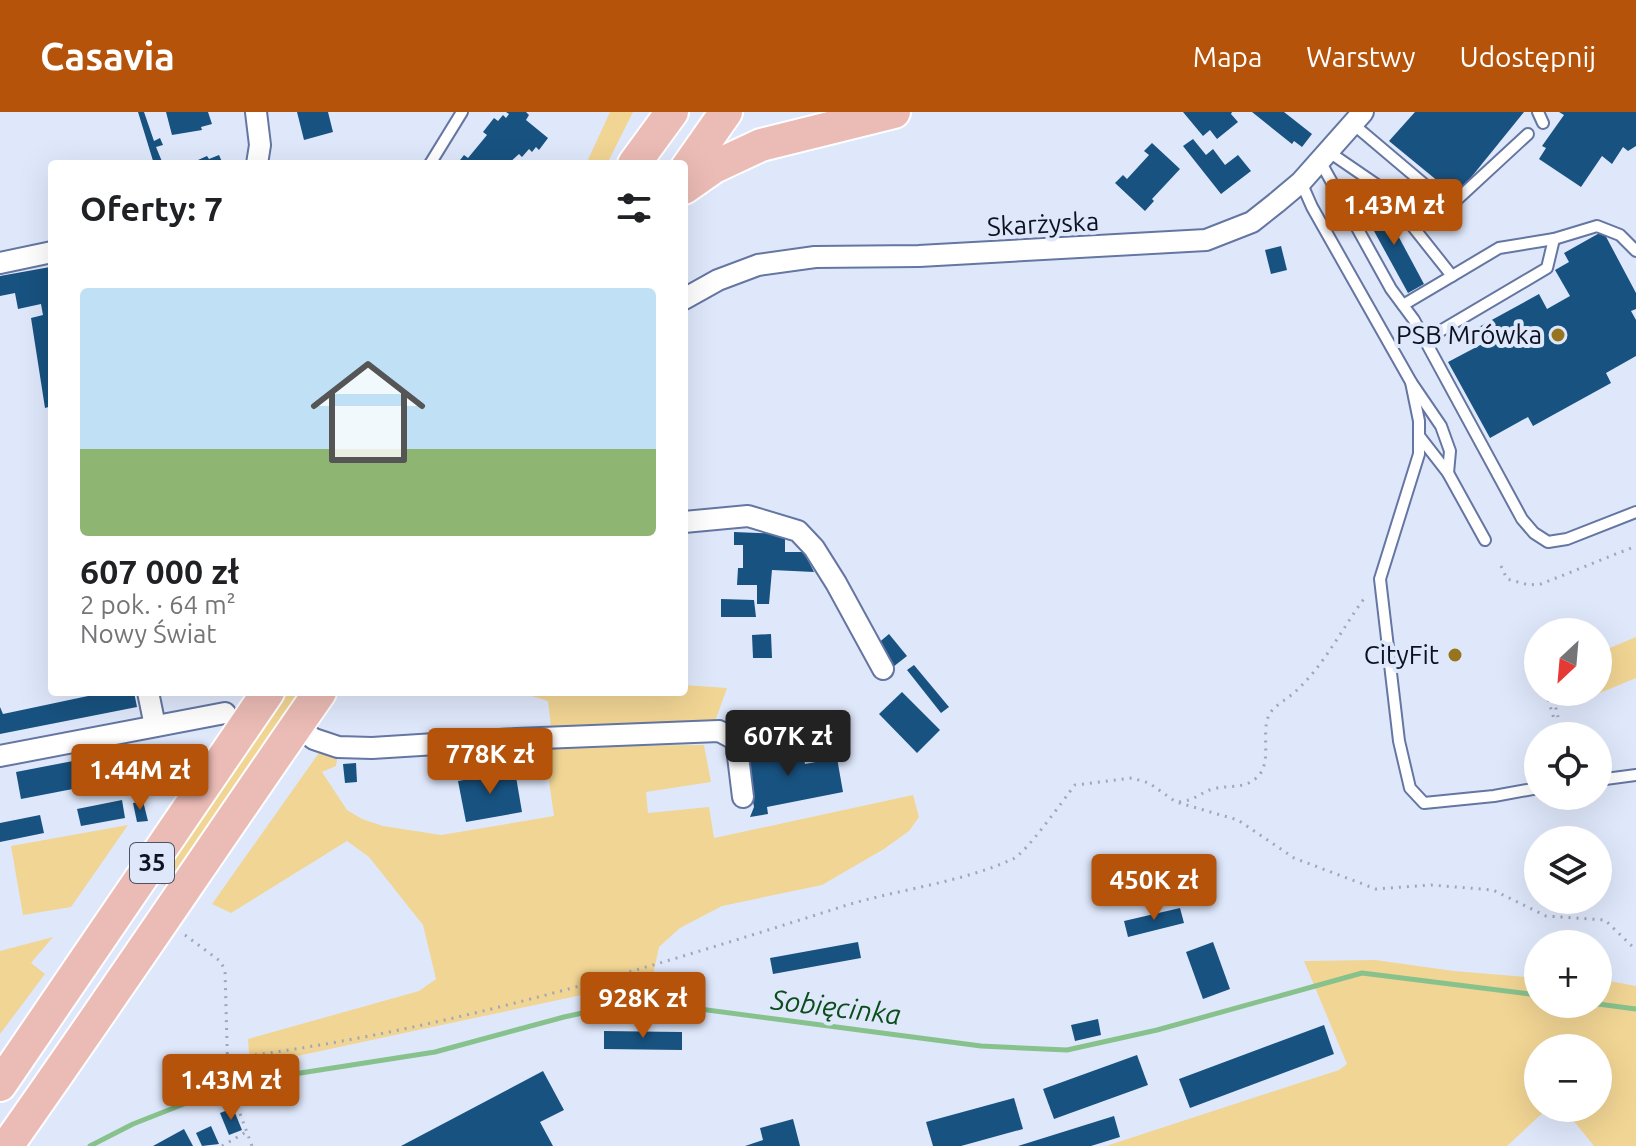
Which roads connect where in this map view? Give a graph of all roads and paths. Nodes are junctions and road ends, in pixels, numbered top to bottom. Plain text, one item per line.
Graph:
1 (256, 112) edge
2 (462, 112) edge
3 (647, 112) edge
4 (672, 112) edge
5 (726, 112) edge
6 (894, 112) edge
7 (1538, 112) edge
8 (1358, 118) edge
9 (1543, 123) dead end
10 (1528, 134) dead end
11 (1325, 156) junction
12 (638, 157) edge
13 (258, 160) edge
14 (432, 160) edge
15 (688, 166) edge
16 (688, 172) edge
17 (1301, 182) junction
18 (1554, 239) junction
19 (1636, 251) edge
20 (48, 253) edge
21 (0, 263) edge
22 (1452, 276) junction
23 (688, 297) edge
24 (1403, 305) junction
25 (1425, 340) junction
26 (1411, 382) junction
27 (1420, 437) junction
28 (1448, 473) junction
29 (1636, 512) edge
30 (688, 522) edge
31 (1485, 540) dead end
32 (1636, 546) edge
33 (1501, 566) dead end
34 (1381, 575) junction
35 (883, 669) dead end
36 (149, 696) edge
37 (265, 696) edge
38 (317, 696) edge
39 (1553, 706) edge
40 (225, 713) dead end
41 (1556, 718) dead end
42 (155, 726) junction
43 (296, 726) junction
44 (0, 756) edge
45 (1636, 775) edge
46 (1612, 778) edge
47 (1524, 791) edge
48 (743, 797) dead end
49 (1176, 802) junction
50 (184, 935) dead end
51 (1636, 950) edge
52 (239, 1057) dead end
53 (0, 1085) edge
54 (246, 1132) junction
55 (7, 1146) edge
56 (222, 1146) edge
57 (252, 1146) edge

1 - 13 street
2 - 14 lane
3 - 12 main road
4 - 12 main road
5 - 15 main road
6 - 16 main road
7 - 9 lane
8 - 10 lane
8 - 11 street, Skarżyska
11 - 17 street, Skarżyska
11 - 22 lane
11 - 24 lane
17 - 23 street, Skarżyska
17 - 26 lane
18 - 19 lane
18 - 22 lane
18 - 25 lane
20 - 21 street
22 - 24 lane
24 - 25 lane
25 - 29 lane
26 - 27 lane
26 - 28 lane
27 - 28 lane
27 - 34 lane
28 - 31 lane
30 - 35 street
32 - 33 path
34 - 47 lane
34 - 49 path
36 - 42 street
37 - 53 main road, 35
38 - 43 main road, 35
39 - 41 path
40 - 42 street
42 - 44 street
43 - 48 street
43 - 55 main road, 35
45 - 46 lane
49 - 51 path
49 - 52 path
50 - 54 path
54 - 56 path
54 - 57 path

